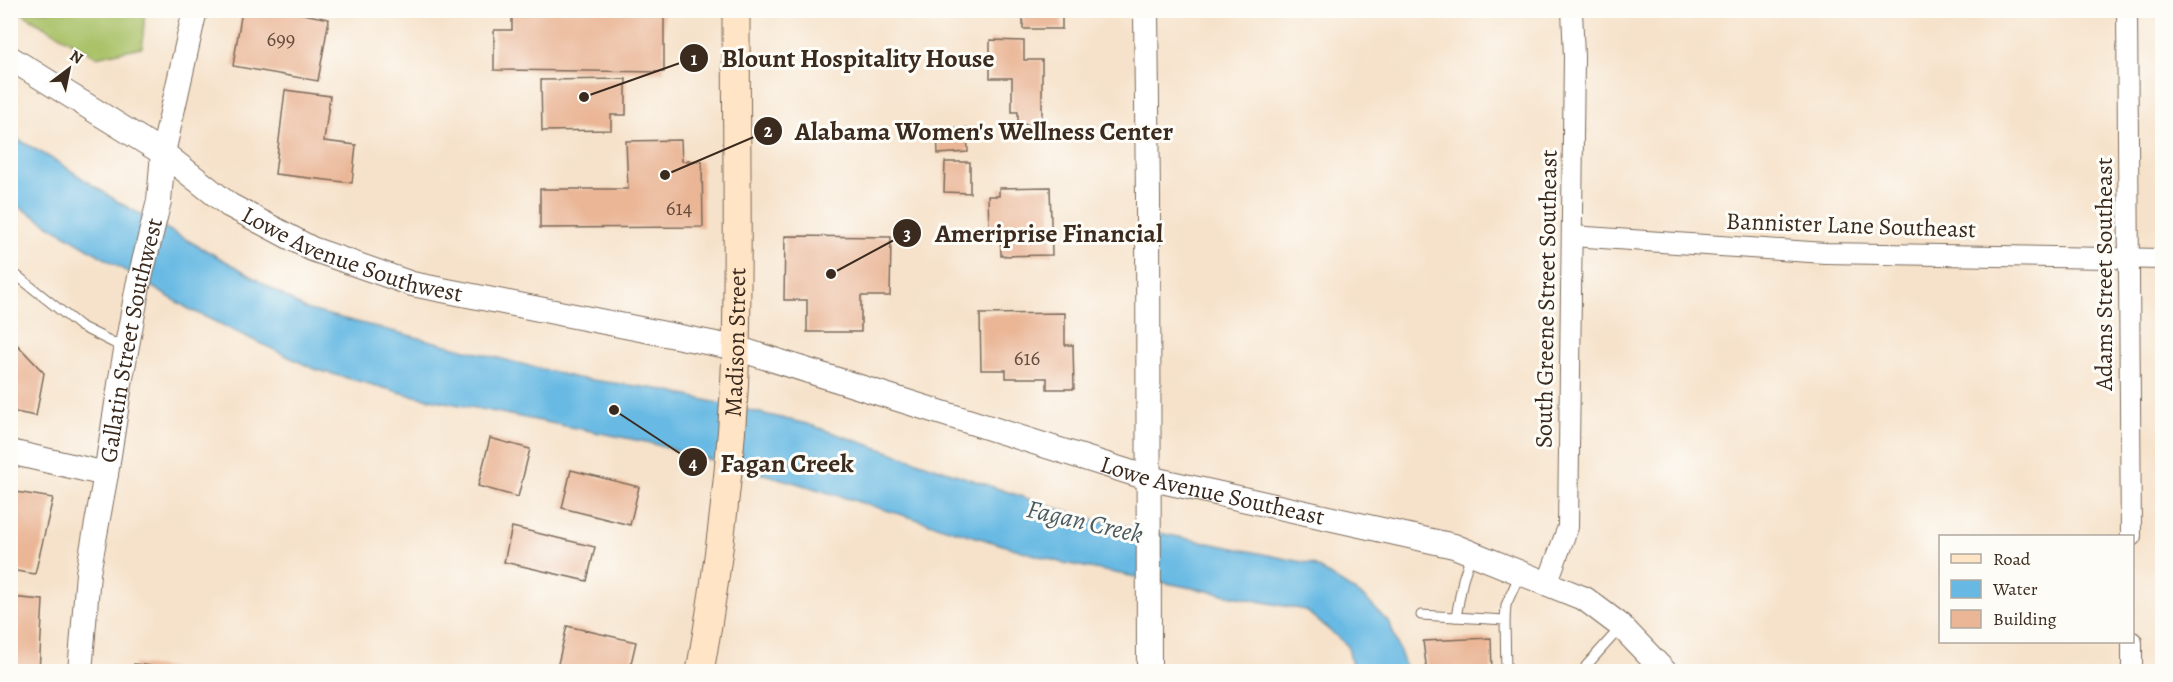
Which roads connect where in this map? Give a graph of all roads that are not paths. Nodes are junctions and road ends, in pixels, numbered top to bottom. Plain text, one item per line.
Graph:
1 (195, 10) edge
2 (736, 10) edge
3 (1146, 10) edge
4 (1572, 10) edge
5 (2127, 10) edge
6 (10, 58) edge
7 (163, 153) junction
8 (1572, 236) junction
9 (2129, 258) junction
10 (2163, 260) edge
11 (10, 270) edge
12 (736, 348) junction
13 (126, 349) junction
14 (10, 452) edge
15 (106, 474) junction
16 (1148, 478) junction
17 (2131, 535) edge
18 (1472, 553) junction
19 (1520, 573) junction
20 (1546, 584) junction
21 (1421, 615) dead end
22 (1456, 617) junction
23 (1505, 620) junction
24 (1621, 626) junction
25 (2132, 643) edge
26 (80, 672) edge
27 (700, 672) edge
28 (1149, 672) edge
29 (1506, 672) edge
30 (1586, 672) edge
31 (1665, 672) edge
32 (2132, 672) edge

1 - 7 street, Gallatin Street Southwest
2 - 12 main road, Madison Street
3 - 16 street
4 - 8 street, South Greene Street Southeast
5 - 9 street, Adams Street Southeast
6 - 7 street, Lowe Avenue Southwest
7 - 12 street, Lowe Avenue Southwest
7 - 13 street, Gallatin Street Southwest
8 - 9 street, Bannister Lane Southeast
8 - 20 street, South Greene Street Southeast
9 - 10 street, Bannister Lane Southeast
9 - 17 street, Adams Street Southeast
11 - 13 lane
12 - 16 street, Lowe Avenue Southeast
12 - 27 main road, Madison Street
13 - 15 street, Gallatin Street Southwest
14 - 15 street
15 - 26 street, Gallatin Street Southwest
16 - 18 street, Lowe Avenue Southeast
16 - 28 street
18 - 19 street, Lowe Avenue Southeast
18 - 22 lane
19 - 20 street, Lowe Avenue Southeast
19 - 23 lane
20 - 24 street, Lowe Avenue Southeast
21 - 22 lane
22 - 23 lane
23 - 29 lane
24 - 30 lane
24 - 31 street, Lowe Avenue Southeast
25 - 32 street

